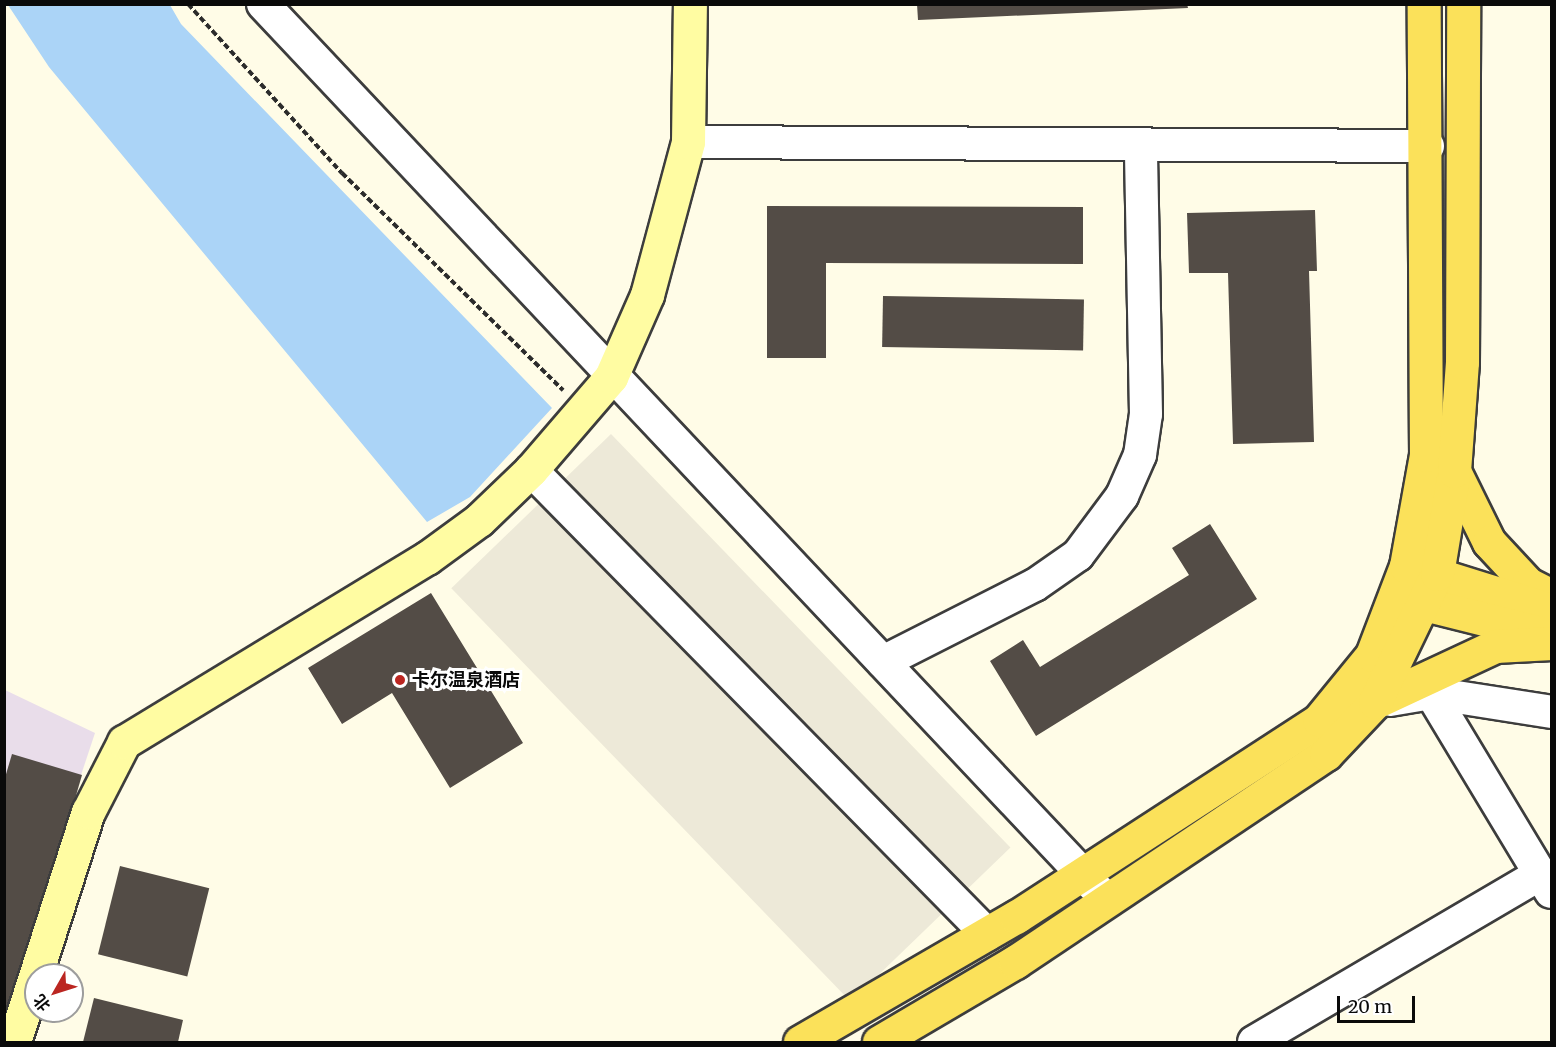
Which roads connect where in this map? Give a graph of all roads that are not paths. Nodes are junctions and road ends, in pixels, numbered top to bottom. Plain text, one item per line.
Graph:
1 (263, 4) edge
2 (690, 4) edge
3 (1424, 4) edge
4 (1463, 4) edge
5 (688, 142) junction
6 (1141, 144) junction
7 (1428, 146) junction
8 (611, 377) junction
9 (531, 470) junction
10 (1454, 471) junction
11 (1437, 574) junction
12 (1409, 590) junction
13 (1551, 596) edge
14 (1551, 611) edge
15 (1551, 635) edge
16 (1551, 643) edge
17 (883, 662) junction
18 (1431, 693) junction
19 (1375, 702) junction
20 (1551, 712) edge
21 (1319, 720) junction
22 (1082, 872) junction
23 (1548, 881) edge
24 (1107, 900) junction
25 (987, 934) junction
26 (14, 1042) edge
27 (800, 1042) edge
28 (879, 1042) edge
29 (1254, 1042) edge

1 - 8 street
2 - 5 street
3 - 7 main road
4 - 10 main road
5 - 6 street
5 - 8 street
6 - 7 street
6 - 17 street
7 - 12 main road
8 - 9 street
8 - 17 street
9 - 25 street
9 - 26 street
10 - 11 main road
10 - 13 main road
11 - 12 main road
11 - 14 main road
12 - 15 main road
12 - 19 main road
12 - 21 main road
16 - 19 main road
17 - 22 street
18 - 19 street
18 - 20 street
18 - 23 street
19 - 21 street
19 - 24 main road
21 - 22 main road
22 - 24 street
22 - 25 main road
23 - 29 street
24 - 28 main road
25 - 27 main road

